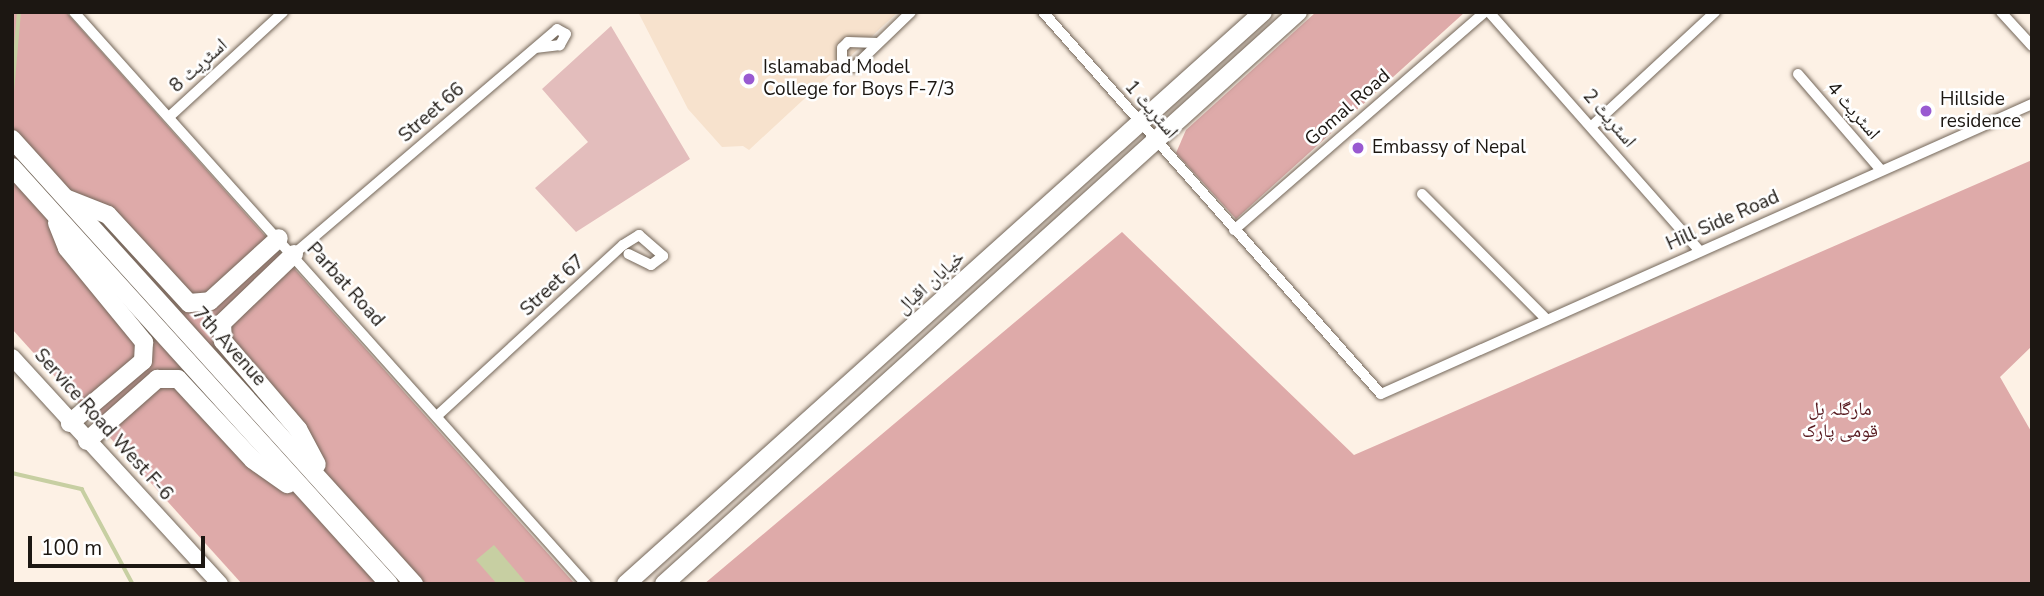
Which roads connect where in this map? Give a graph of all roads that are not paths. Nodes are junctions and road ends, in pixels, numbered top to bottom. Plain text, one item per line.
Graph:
1 (74, 12) edge
2 (284, 12) edge
3 (911, 12) edge
4 (1043, 12) edge
5 (1264, 12) edge
6 (1298, 12) edge
7 (1487, 12) edge
8 (1715, 12) edge
9 (2001, 12) edge
10 (878, 43) dead end
11 (2032, 46) edge
12 (537, 48) dead end
13 (1798, 74) dead end
14 (2032, 104) edge
15 (169, 117) junction
16 (1139, 122) junction
17 (1592, 126) junction
18 (12, 139) edge
19 (1156, 142) junction
20 (12, 167) edge
21 (1881, 170) junction
22 (1422, 194) dead end
23 (59, 204) junction
24 (1234, 230) junction
25 (279, 238) junction
26 (1700, 251) junction
27 (294, 254) junction
28 (628, 254) dead end
29 (1546, 319) junction
30 (12, 357) edge
31 (1428, 371) joint
32 (438, 415) junction
33 (70, 422) junction
34 (87, 441) junction
35 (329, 487) junction
36 (316, 504) junction
37 (220, 584) edge
38 (389, 584) edge
39 (414, 584) edge
40 (586, 584) edge
41 (626, 584) edge
42 (664, 584) edge

1 - 15 street, Parbat Road
2 - 15 street, اسٹریٹ 8
3 - 10 street
4 - 16 street, اسٹریٹ 1
5 - 16 main road, خیابان اقبال
6 - 19 main road
7 - 17 street, اسٹریٹ 2
7 - 24 street, Gomal Road
8 - 17 street
9 - 11 street
12 - 27 street, Street 66
13 - 21 street, اسٹریٹ 4
14 - 21 street, Hill Side Road
15 - 25 street, Parbat Road
16 - 19 street, اسٹریٹ 1
16 - 41 main road, خیابان اقبال
17 - 26 street, اسٹریٹ 2
18 - 23 main road, 7th Avenue
19 - 24 street, اسٹریٹ 1
19 - 42 main road
20 - 23 main road, 7th Avenue
21 - 26 street, Hill Side Road
22 - 29 street
23 - 25 main road
23 - 33 main road
23 - 35 main road, 7th Avenue
23 - 36 main road, 7th Avenue
24 - 31 street, اسٹریٹ 1
25 - 27 street, Parbat Road
26 - 29 street, Hill Side Road
27 - 32 street, Parbat Road
27 - 35 main road
28 - 32 street, Street 67
29 - 31 street, Hill Side Road
30 - 33 street, Service Road West F-6
32 - 40 street, Parbat Road
33 - 34 street, Service Road West F-6
34 - 36 main road
34 - 37 street, Service Road West F-6
35 - 39 main road, 7th Avenue
36 - 38 main road, 7th Avenue

